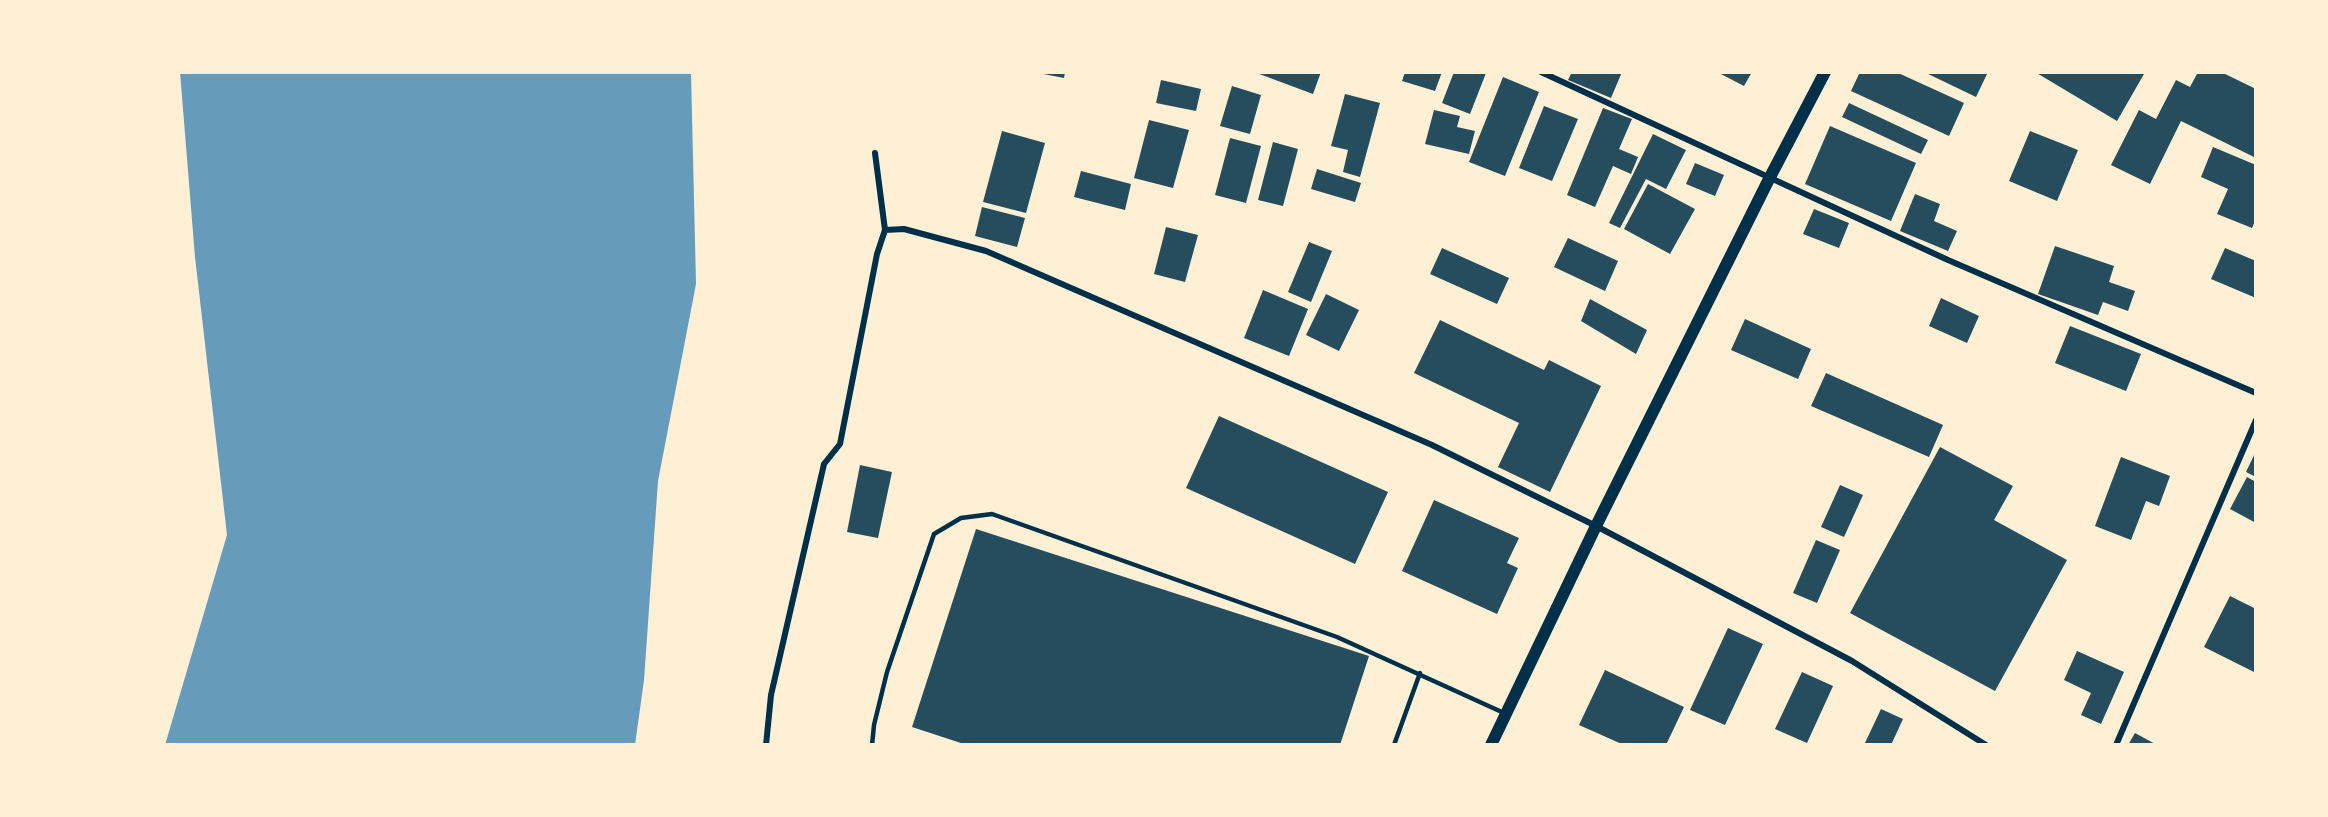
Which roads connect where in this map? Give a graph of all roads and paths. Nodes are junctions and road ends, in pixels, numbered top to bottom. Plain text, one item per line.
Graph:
1 (1541, 72) edge
2 (1825, 72) edge
3 (875, 153) dead end
4 (1769, 179) junction
5 (885, 230) junction
6 (2256, 393) edge
7 (2256, 420) edge
8 (1596, 526) junction
9 (1420, 673) junction
10 (1507, 714) junction
11 (766, 743) edge
12 (872, 745) edge
13 (1394, 745) edge
14 (1491, 745) edge
15 (1986, 745) edge
16 (2116, 745) edge

1 - 4 street
2 - 4 main road
3 - 5 street
4 - 6 street
4 - 8 main road
5 - 8 street
5 - 11 street
7 - 16 street
8 - 10 main road
8 - 15 street
9 - 10 lane
9 - 12 lane
9 - 13 lane
10 - 14 main road

